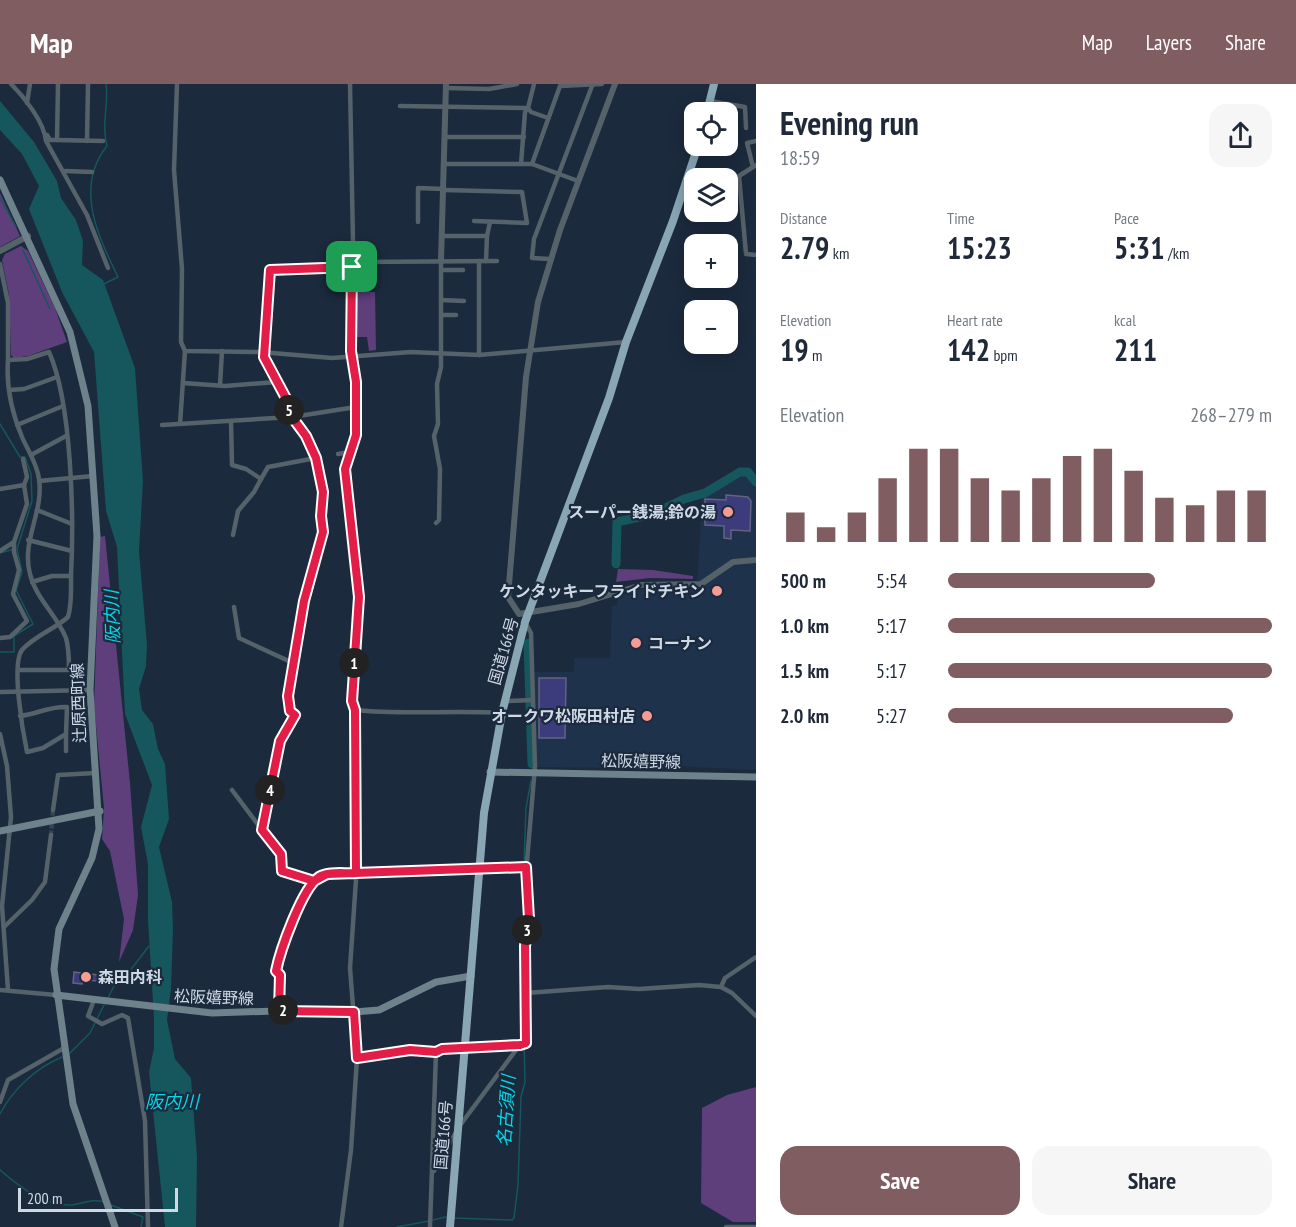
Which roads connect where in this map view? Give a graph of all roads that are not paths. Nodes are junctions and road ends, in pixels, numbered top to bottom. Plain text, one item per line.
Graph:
1 (11, 84) edge
2 (30, 84) edge
3 (58, 84) edge
4 (88, 84) edge
5 (177, 84) edge
6 (350, 84) edge
7 (517, 84) edge
8 (534, 84) edge
9 (602, 84) edge
10 (615, 84) edge
11 (714, 84) edge
12 (446, 86) edge
13 (592, 86) junction
14 (710, 101) joint
15 (27, 103) junction
16 (400, 106) dead end
17 (445, 107) junction
18 (528, 108) junction
19 (548, 118) junction
20 (746, 128) dead end
21 (45, 133) junction
22 (445, 136) junction
23 (524, 137) junction
24 (57, 140) junction
25 (87, 141) junction
26 (102, 141) dead end
27 (756, 141) edge
28 (445, 164) junction
29 (521, 164) junction
30 (532, 164) junction
31 (755, 166) edge
32 (65, 171) junction
33 (92, 172) dead end
34 (559, 174) junction
35 (0, 180) edge
36 (578, 182) junction
37 (740, 185) joint
38 (684, 189) edge
39 (445, 190) junction
40 (474, 221) dead end
41 (418, 222) dead end
42 (490, 222) junction
43 (28, 236) junction
44 (443, 236) junction
45 (487, 236) junction
46 (0, 251) edge
47 (756, 255) edge
48 (550, 259) junction
49 (441, 261) junction
50 (479, 261) junction
51 (486, 261) junction
52 (497, 261) dead end
53 (0, 264) edge
54 (352, 266) junction
55 (108, 268) dead end
56 (441, 270) junction
57 (463, 270) dead end
58 (441, 300) junction
59 (464, 300) dead end
60 (441, 315) junction
61 (456, 315) dead end
62 (626, 342) junction
63 (530, 350) junction
64 (185, 351) junction
65 (222, 351) junction
66 (441, 352) junction
67 (266, 354) junction
68 (479, 355) junction
69 (352, 357) junction
70 (8, 360) junction
71 (57, 377) junction
72 (277, 382) junction
73 (183, 383) junction
74 (220, 385) junction
75 (9, 390) junction
76 (63, 406) junction
77 (356, 407) junction
78 (292, 417) junction
79 (231, 421) junction
80 (180, 424) junction
81 (17, 425) junction
82 (162, 425) dead end
83 (66, 436) junction
84 (350, 452) junction
85 (338, 454) dead end
86 (31, 455) junction
87 (316, 458) junction
88 (23, 459) dead end
89 (94, 476) junction
90 (69, 478) junction
91 (261, 479) junction
92 (39, 481) junction
93 (24, 485) junction
94 (0, 489) edge
95 (37, 510) junction
96 (436, 523) dead end
97 (72, 525) junction
98 (233, 535) dead end
99 (28, 540) junction
100 (14, 547) junction
101 (0, 551) edge
102 (72, 551) junction
103 (756, 560) edge
104 (71, 576) junction
105 (32, 582) junction
106 (234, 607) dead end
107 (530, 611) junction
108 (525, 622) junction
109 (58, 624) junction
110 (0, 638) edge
111 (293, 663) junction
112 (18, 670) junction
113 (19, 690) junction
114 (90, 690) junction
115 (0, 692) edge
116 (530, 700) junction
117 (505, 701) junction
118 (355, 710) junction
119 (502, 713) junction
120 (20, 716) junction
121 (0, 734) edge
122 (66, 734) junction
123 (66, 751) dead end
124 (490, 772) junction
125 (96, 773) junction
126 (534, 774) junction
127 (756, 777) edge
128 (232, 790) dead end
129 (52, 810) tunnel mouth
130 (100, 811) junction
131 (10, 829) junction
132 (262, 830) junction
133 (0, 831) edge
134 (51, 836) tunnel mouth
135 (524, 867) junction
136 (481, 868) junction
137 (356, 873) junction
138 (314, 881) junction
139 (4, 927) junction
140 (756, 957) edge
141 (471, 976) junction
142 (721, 987) junction
143 (0, 990) edge
144 (8, 990) junction
145 (526, 993) junction
146 (56, 995) junction
147 (94, 1000) junction
148 (279, 1011) junction
149 (354, 1012) junction
150 (756, 1016) edge
151 (522, 1044) junction
152 (466, 1047) junction
153 (64, 1048) junction
154 (436, 1052) junction
155 (357, 1058) junction
156 (0, 1102) edge
157 (458, 1128) junction
158 (434, 1171) junction
159 (450, 1226) edge
160 (115, 1227) edge
161 (148, 1227) edge
162 (341, 1227) edge
163 (430, 1227) edge
164 (726, 1227) edge
165 (743, 1227) edge
166 (756, 1227) edge

1 - 15 street
2 - 15 street
3 - 24 street
4 - 25 street
5 - 64 street
6 - 54 street
7 - 12 street
8 - 18 street
9 - 13 street
10 - 36 street
11 - 14 highway
12 - 17 street
13 - 19 street
13 - 34 street
14 - 20 street
15 - 21 street
16 - 17 street
17 - 18 street
17 - 22 street
18 - 19 street
18 - 23 street
19 - 30 street
21 - 24 street
21 - 32 street
22 - 23 street
22 - 28 street
23 - 29 street
24 - 25 street
25 - 26 street
27 - 31 street
28 - 29 street
28 - 39 street
29 - 30 street
30 - 34 street
31 - 37 street
32 - 33 street
32 - 55 street
34 - 36 street
34 - 48 street
35 - 43 main road, 辻原西町線
36 - 48 street
37 - 47 street
38 - 62 highway, 国道166号
39 - 41 street
39 - 42 street
39 - 44 street
40 - 42 street
42 - 45 street
43 - 46 street
43 - 89 main road, 辻原西町線
44 - 45 street
44 - 49 street
45 - 51 street
48 - 63 street
49 - 50 street
49 - 54 street
49 - 56 street
50 - 51 street
50 - 68 street
51 - 52 street
53 - 70 street
54 - 67 street
54 - 69 street
56 - 57 street
56 - 58 street
58 - 59 street
58 - 60 street
60 - 61 street
60 - 66 street
62 - 63 street
62 - 107 highway, 国道166号
63 - 68 street
63 - 107 street
64 - 65 street
64 - 73 street
65 - 67 street
65 - 74 street
66 - 68 street
66 - 69 street
66 - 96 street
67 - 69 street
67 - 72 street
69 - 77 street
70 - 71 street
70 - 75 street
71 - 75 street
71 - 76 street
72 - 74 street
72 - 78 street
73 - 74 street
73 - 80 street
75 - 81 street
76 - 81 street
76 - 83 street
77 - 78 street
77 - 84 street
78 - 79 street
78 - 87 street
79 - 80 street
79 - 91 street
80 - 82 street
81 - 86 street
83 - 86 street
83 - 90 street
84 - 85 street
84 - 118 street
86 - 92 street
87 - 91 street
87 - 111 street
88 - 93 street
89 - 90 street
89 - 114 main road, 辻原西町線
90 - 92 street
90 - 97 street
91 - 98 street
92 - 95 street
93 - 94 street
93 - 100 street
95 - 97 street
95 - 99 street
97 - 102 street
99 - 102 street
99 - 105 street
100 - 101 street
100 - 110 street
102 - 104 street
103 - 107 street
104 - 105 street
104 - 109 street
105 - 109 street
106 - 111 street
107 - 108 highway, 国道166号
108 - 116 street
108 - 117 highway, 国道166号
109 - 112 street
109 - 112 street
111 - 132 street
112 - 113 street
113 - 114 street
113 - 115 street
113 - 120 street
114 - 125 main road, 辻原西町線
116 - 117 street
116 - 126 street
117 - 119 highway, 国道166号
118 - 119 street
118 - 137 street
119 - 124 highway, 国道166号
120 - 122 street
120 - 122 street
121 - 131 street
122 - 123 street
124 - 126 main road, 松阪嬉野線
124 - 136 highway, 国道166号
125 - 129 street
125 - 130 main road, 辻原西町線
126 - 127 main road, 松阪嬉野線
126 - 135 street
128 - 132 street
130 - 131 main road
130 - 146 main road, 辻原西町線
131 - 133 main road
131 - 139 street
132 - 138 street
134 - 139 street
135 - 136 street
135 - 145 street
136 - 137 street
136 - 141 highway, 国道166号
137 - 138 street
137 - 149 street
138 - 148 street
139 - 144 street
140 - 142 street
141 - 149 main road, 松阪嬉野線
141 - 152 highway, 国道166号
142 - 145 street
142 - 150 street
143 - 144 street
144 - 146 street
145 - 151 street
146 - 147 main road, 松阪嬉野線
146 - 153 main road, 辻原西町線
147 - 148 main road, 松阪嬉野線
147 - 161 street
148 - 149 main road, 松阪嬉野線
149 - 155 street
151 - 152 street
151 - 157 street
152 - 154 street
152 - 157 highway, 国道166号
153 - 156 street
153 - 160 main road, 辻原西町線
154 - 155 street
154 - 158 street
155 - 162 street
157 - 158 street
157 - 159 highway, 国道166号
158 - 163 street
164 - 165 street
165 - 166 street

